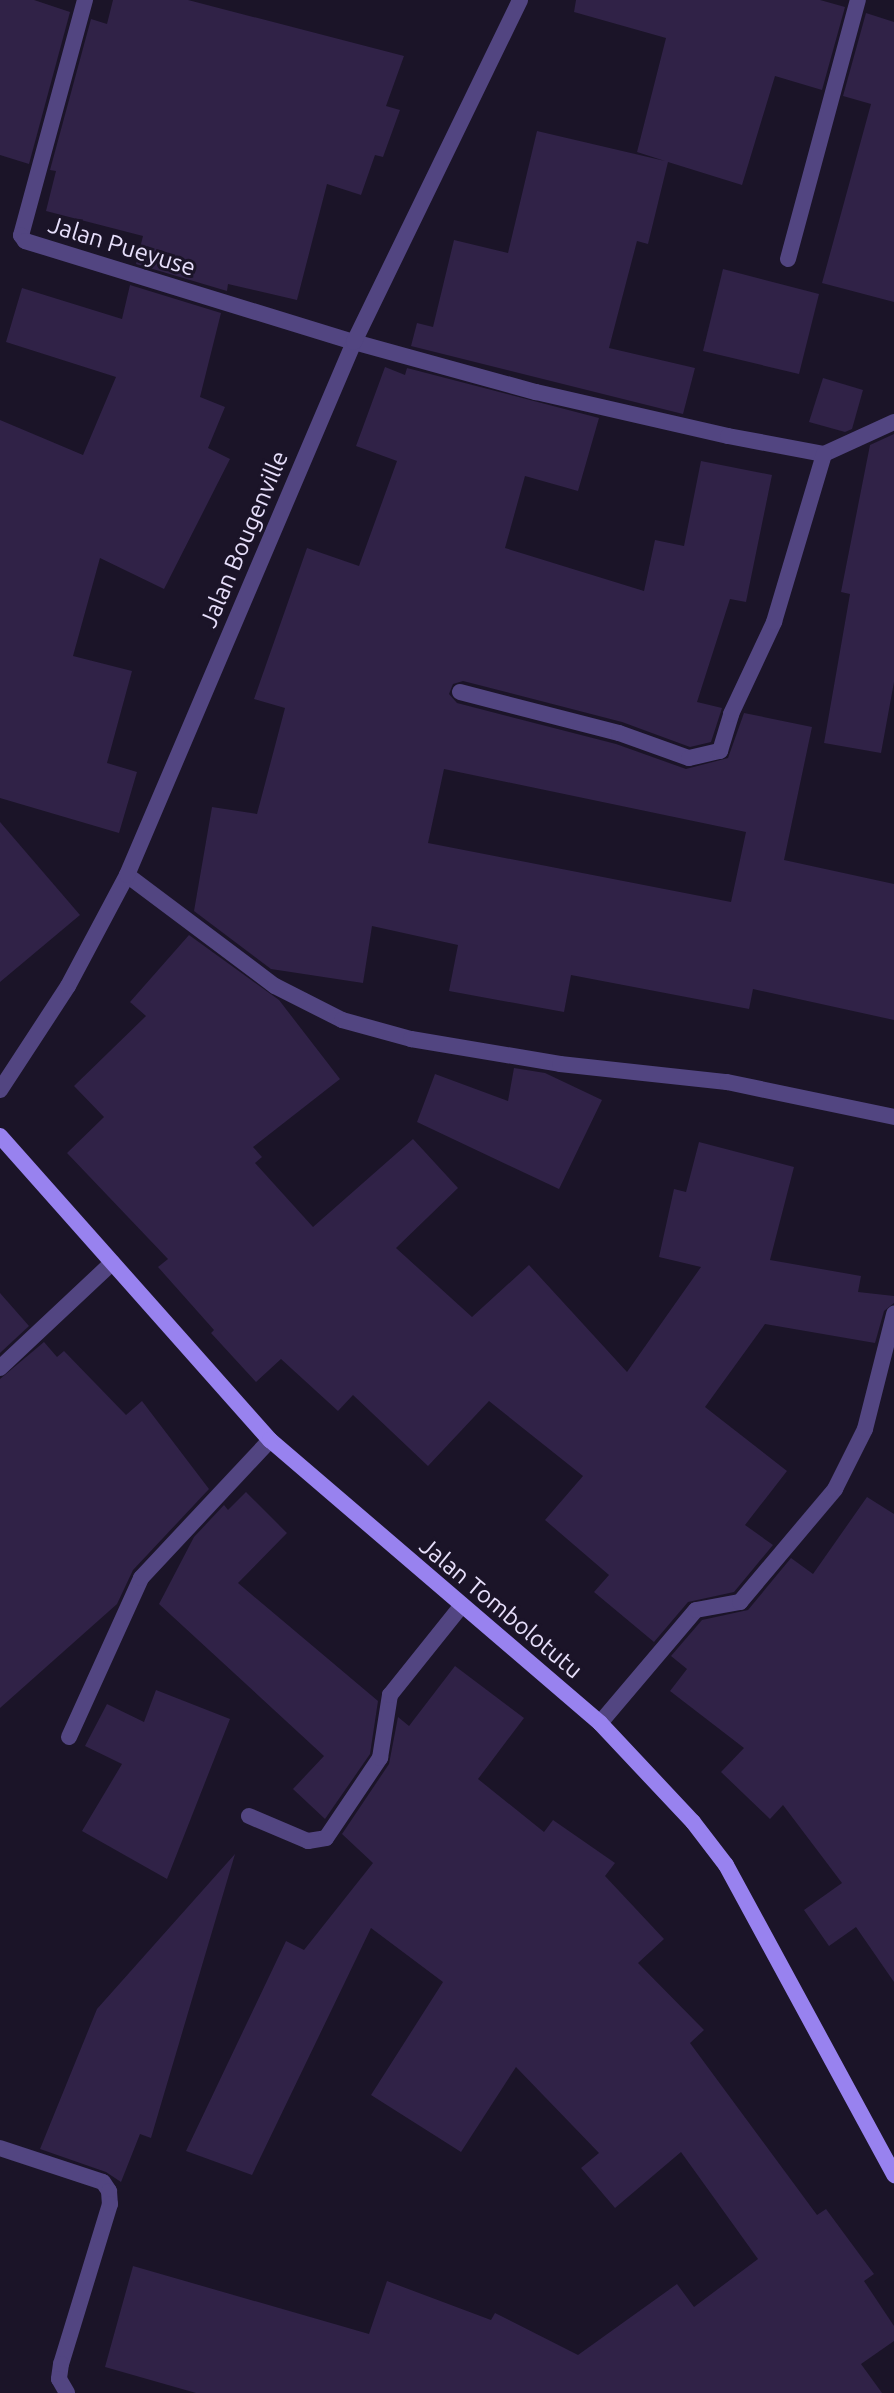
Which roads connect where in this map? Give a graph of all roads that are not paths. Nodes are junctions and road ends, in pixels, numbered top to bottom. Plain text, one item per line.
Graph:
1 (85, 0) edge
2 (520, 0) edge
3 (858, 0) edge
4 (788, 259) dead end
5 (354, 342) junction
6 (894, 422) edge
7 (824, 454) junction
8 (460, 692) dead end
9 (127, 875) junction
10 (0, 1090) edge
11 (894, 1117) edge
12 (0, 1136) edge
13 (112, 1263) junction
14 (894, 1314) edge
15 (0, 1368) edge
16 (270, 1440) junction
17 (462, 1605) junction
18 (600, 1723) junction
19 (69, 1737) dead end
20 (249, 1816) dead end
21 (0, 2148) edge
22 (894, 2175) edge
23 (67, 2393) edge

1 - 5 street, Jalan Pueyuse
2 - 5 street, Jalan Bougenville
3 - 4 street
5 - 7 street
5 - 9 street, Jalan Bougenville
6 - 7 street
7 - 8 street
9 - 10 street, Jalan Bougenville
9 - 11 street
12 - 13 street, Jalan Tombolotutu
13 - 15 street
13 - 16 street, Jalan Tombolotutu
14 - 18 street
16 - 17 street, Jalan Tombolotutu
16 - 19 street
17 - 18 street, Jalan Tombolotutu
17 - 20 street
18 - 22 street, Jalan Tombolotutu
21 - 23 street

